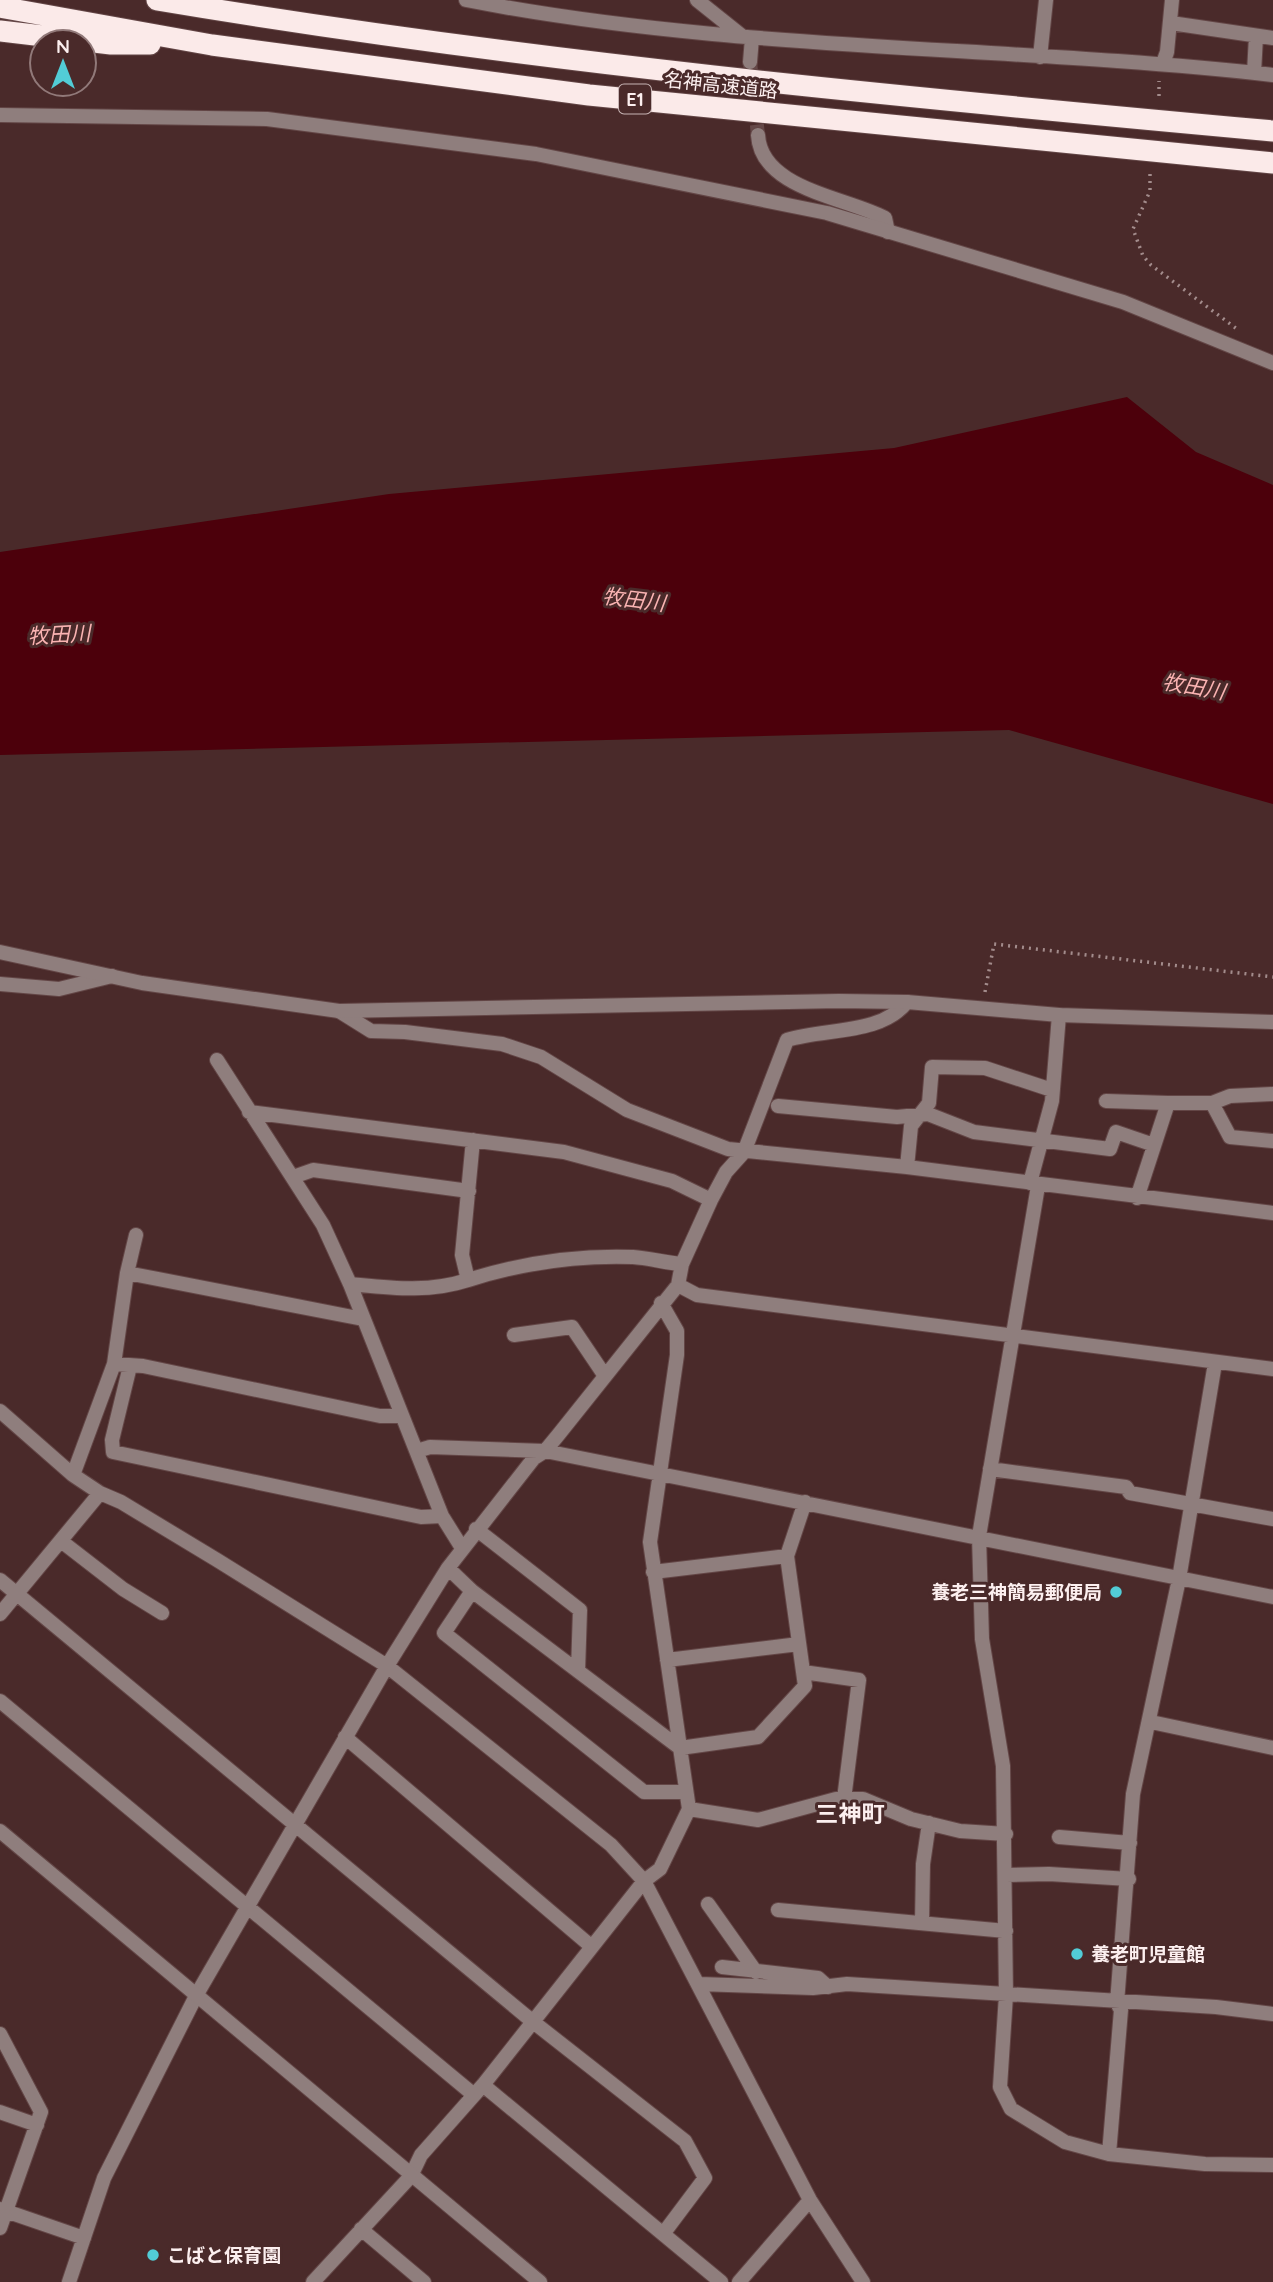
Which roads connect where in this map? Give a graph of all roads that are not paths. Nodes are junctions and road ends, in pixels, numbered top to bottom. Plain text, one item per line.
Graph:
1 (157, 0) edge
2 (204, 0) edge
3 (466, 0) edge
4 (697, 0) edge
5 (1046, 0) edge
6 (1172, 0) edge
7 (0, 6) edge
8 (288, 22) junction
9 (1171, 23) junction
10 (0, 31) edge
11 (1256, 36) junction
12 (748, 38) junction
13 (1273, 38) edge
14 (212, 45) junction
15 (1040, 57) junction
16 (750, 62) tunnel mouth
17 (1163, 63) junction
18 (1254, 73) junction
19 (1273, 75) edge
20 (0, 115) edge
21 (1273, 131) edge
22 (758, 135) tunnel mouth
23 (1273, 163) edge
24 (888, 232) junction
25 (1273, 363) edge
26 (0, 952) edge
27 (112, 976) junction
28 (0, 984) edge
29 (907, 1002) junction
30 (339, 1011) junction
31 (1059, 1015) junction
32 (1273, 1022) edge
33 (217, 1060) dead end
34 (1052, 1090) junction
35 (1273, 1094) edge
36 (1106, 1101) dead end
37 (1168, 1103) junction
38 (1212, 1103) junction
39 (778, 1106) dead end
40 (249, 1112) junction
41 (918, 1115) junction
42 (473, 1140) junction
43 (1273, 1141) edge
44 (1040, 1142) junction
45 (1154, 1145) junction
46 (744, 1152) junction
47 (907, 1167) junction
48 (293, 1177) junction
49 (1034, 1184) junction
50 (469, 1191) junction
51 (1137, 1198) junction
52 (711, 1200) junction
53 (1273, 1213) edge
54 (136, 1235) dead end
55 (682, 1264) junction
56 (127, 1273) junction
57 (468, 1280) junction
58 (350, 1284) junction
59 (678, 1285) junction
60 (661, 1303) junction
61 (363, 1319) junction
62 (1012, 1334) junction
63 (514, 1335) dead end
64 (1215, 1363) junction
65 (114, 1364) junction
66 (130, 1366) junction
67 (1273, 1369) edge
68 (605, 1376) junction
69 (0, 1411) edge
70 (401, 1416) junction
71 (417, 1451) junction
72 (545, 1451) junction
73 (990, 1469) junction
74 (662, 1474) junction
75 (74, 1475) junction
76 (100, 1493) junction
77 (805, 1502) junction
78 (1192, 1503) junction
79 (442, 1516) junction
80 (1273, 1519) edge
81 (476, 1529) junction
82 (979, 1536) junction
83 (61, 1541) junction
84 (462, 1548) junction
85 (787, 1556) junction
86 (447, 1568) junction
87 (653, 1572) junction
88 (1180, 1578) junction
89 (0, 1580) edge
90 (472, 1591) junction
91 (17, 1594) junction
92 (1273, 1597) edge
93 (162, 1613) dead end
94 (0, 1614) edge
95 (799, 1644) junction
96 (667, 1660) junction
97 (387, 1666) junction
98 (578, 1671) junction
99 (803, 1672) junction
100 (0, 1701) edge
101 (1151, 1722) junction
102 (345, 1737) junction
103 (680, 1748) junction
104 (1273, 1748) edge
105 (686, 1792) junction
106 (844, 1798) junction
107 (689, 1809) junction
108 (295, 1821) junction
109 (929, 1823) junction
110 (0, 1831) edge
111 (1006, 1834) junction
112 (1059, 1837) dead end
113 (1130, 1843) junction
114 (1006, 1875) junction
115 (1129, 1879) junction
116 (644, 1881) junction
117 (708, 1905) dead end
118 (248, 1906) junction
119 (778, 1910) dead end
120 (922, 1923) junction
121 (1006, 1931) junction
122 (592, 1947) junction
123 (722, 1967) dead end
124 (756, 1972) junction
125 (699, 1984) junction
126 (828, 1987) junction
127 (197, 1994) junction
128 (1006, 1995) junction
129 (1117, 2003) junction
130 (1273, 2014) edge
131 (532, 2021) junction
132 (0, 2034) edge
133 (479, 2090) junction
134 (0, 2112) edge
135 (37, 2125) junction
136 (1109, 2154) junction
137 (1273, 2165) edge
138 (411, 2176) junction
139 (810, 2200) junction
140 (3, 2210) edge
141 (0, 2228) edge
142 (361, 2229) junction
143 (663, 2234) junction
144 (84, 2238) junction
145 (69, 2282) edge
146 (313, 2282) edge
147 (424, 2282) edge
148 (540, 2282) edge
149 (721, 2282) edge
150 (739, 2282) edge
151 (863, 2282) edge

1 - 8 highway, 名神高速道路 / E1
2 - 8 highway
3 - 12 street
4 - 12 street
5 - 15 street
6 - 9 street
7 - 14 highway, 名神高速道路 / E1
8 - 21 highway, 名神高速道路 / E1
9 - 11 street
9 - 17 street
10 - 14 highway
11 - 13 street
11 - 18 street
12 - 15 street
12 - 16 street
14 - 23 highway, 名神高速道路 / E1
15 - 17 street
17 - 18 street
18 - 19 street
20 - 24 street
22 - 24 street
24 - 25 street
26 - 27 street
27 - 28 street
27 - 30 street
29 - 30 street
29 - 31 street
29 - 46 street
30 - 46 street
31 - 32 street
31 - 34 street
33 - 40 street
34 - 41 street
34 - 44 street
35 - 38 street
36 - 37 street
37 - 38 street
37 - 45 street
38 - 43 street
39 - 41 street
40 - 42 street
40 - 48 street
41 - 44 street
41 - 47 street
42 - 50 street
42 - 52 street
44 - 45 street
44 - 49 street
45 - 51 street
46 - 47 street
46 - 52 street
47 - 49 street
48 - 50 street
48 - 58 street
49 - 51 street
49 - 62 street
50 - 57 street
51 - 53 street
52 - 55 street
54 - 56 street
55 - 57 street
55 - 59 street
56 - 61 street
56 - 65 street
57 - 58 street
58 - 61 street
59 - 60 street
59 - 62 street
60 - 68 street
60 - 74 street
61 - 70 street
62 - 64 street
62 - 73 street
63 - 68 street
64 - 67 street
64 - 78 street
65 - 66 street
65 - 75 street
66 - 70 street
66 - 79 street
68 - 72 street
69 - 75 street
70 - 71 street
71 - 72 street
71 - 79 street
72 - 74 street
72 - 81 street
73 - 78 street
73 - 82 street
74 - 77 street
74 - 87 street
75 - 76 street
76 - 83 street
76 - 97 street
77 - 82 street
77 - 85 street
78 - 80 street
78 - 88 street
79 - 84 street
81 - 84 street
81 - 98 street
82 - 88 street
82 - 111 street
83 - 91 street
83 - 93 street
84 - 86 street
85 - 87 street
85 - 95 street
86 - 90 street
86 - 97 street
87 - 96 street
88 - 92 street
88 - 101 street
89 - 91 street
90 - 98 street
90 - 105 street
91 - 94 street
91 - 108 street
95 - 96 street
95 - 99 street
96 - 103 street
97 - 102 street
97 - 116 street
98 - 103 street
99 - 103 street
99 - 106 street
100 - 118 street
101 - 104 street
101 - 113 street
102 - 108 street
102 - 122 street
103 - 105 street
105 - 107 street
106 - 107 street
106 - 109 street
107 - 116 street
108 - 118 street
108 - 131 street
109 - 111 street
109 - 120 street
110 - 127 street
111 - 114 street
112 - 113 street
113 - 115 street
114 - 115 street
114 - 121 street
115 - 129 street
116 - 122 street
116 - 125 street
117 - 124 street
118 - 127 street
118 - 133 street
119 - 120 street
120 - 121 street
121 - 128 street
122 - 131 street
123 - 124 street
124 - 126 street
125 - 126 street
125 - 139 street
126 - 128 street
127 - 138 street
127 - 144 street
128 - 129 street
128 - 136 street
129 - 130 street
129 - 136 street
131 - 133 street
131 - 143 street
132 - 135 street
133 - 138 street
133 - 143 street
134 - 135 street
135 - 140 street
136 - 137 street
138 - 142 street
138 - 148 street
139 - 150 street
139 - 151 street
140 - 141 street
140 - 144 street
142 - 146 street
142 - 147 street
143 - 149 street
144 - 145 street

